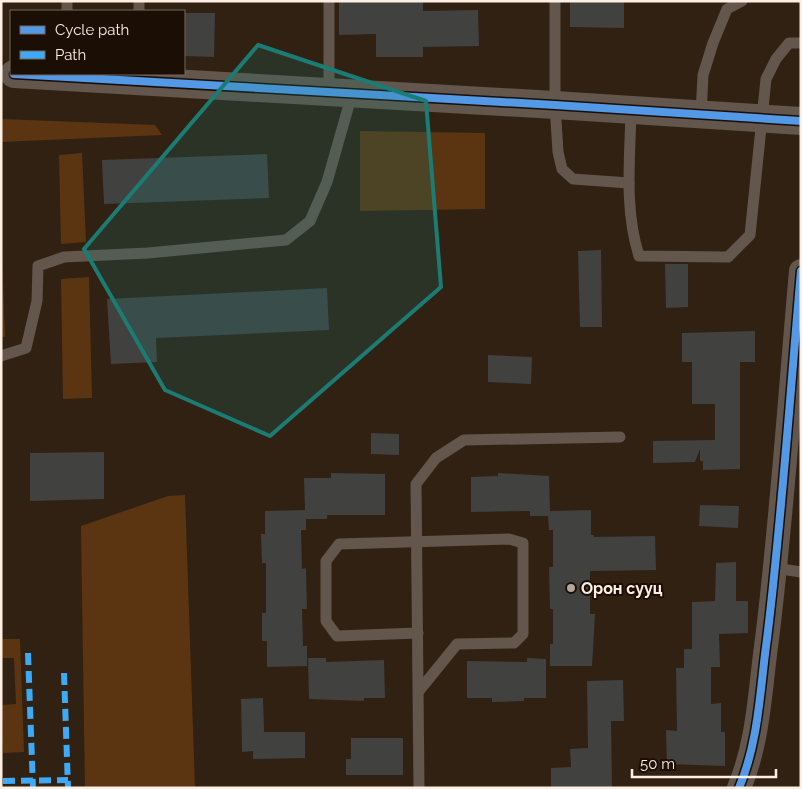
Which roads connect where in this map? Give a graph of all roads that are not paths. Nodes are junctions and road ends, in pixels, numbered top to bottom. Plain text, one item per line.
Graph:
1 (329, 1) edge
2 (555, 1) edge
3 (742, 1) edge
4 (801, 43) edge
5 (40, 75) edge
6 (67, 76) edge
7 (139, 78) edge
8 (341, 94) junction
9 (555, 105) junction
10 (631, 111) junction
11 (701, 115) junction
12 (760, 119) junction
13 (801, 121) edge
14 (629, 183) junction
15 (801, 271) edge
16 (1, 356) edge
17 (620, 437) dead end
18 (417, 541) junction
19 (776, 568) junction
20 (801, 572) edge
21 (418, 633) junction
22 (419, 691) junction
23 (419, 788) edge
24 (739, 788) edge

1 - 8 lane
2 - 9 lane
3 - 11 lane
4 - 12 lane
5 - 6 street
6 - 7 street
7 - 8 street
8 - 9 street
8 - 16 lane
9 - 10 street
9 - 14 lane
10 - 11 street
10 - 14 lane
11 - 12 street
12 - 13 street
12 - 14 lane
15 - 19 street
17 - 18 lane
18 - 21 lane
18 - 21 lane
18 - 22 lane
19 - 20 lane
19 - 24 street
21 - 22 lane
22 - 23 lane

